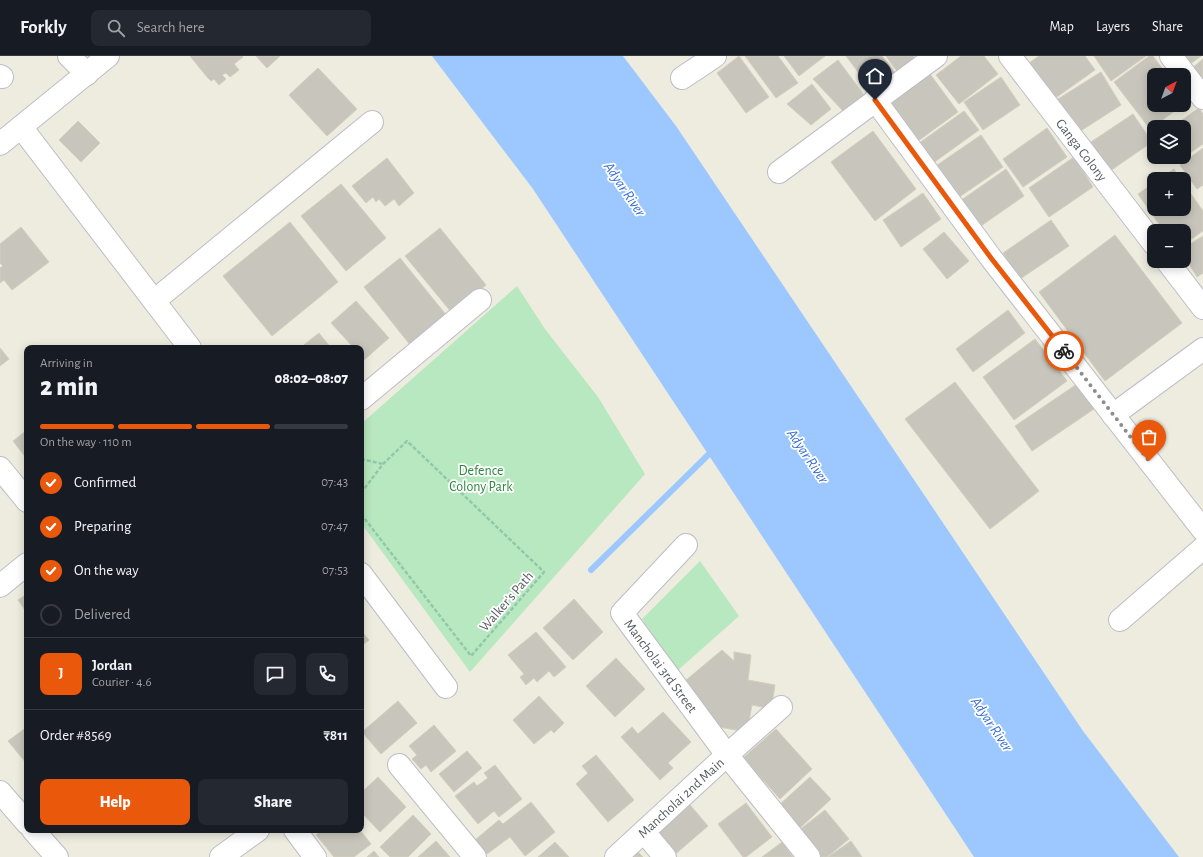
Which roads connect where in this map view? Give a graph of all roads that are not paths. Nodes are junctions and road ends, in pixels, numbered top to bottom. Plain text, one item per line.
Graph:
1 (69, 56) edge
2 (108, 56) edge
3 (715, 56) edge
4 (936, 56) edge
5 (1010, 56) edge
6 (1171, 56) edge
7 (87, 74) junction
8 (682, 78) dead end
9 (1203, 98) edge
10 (875, 100) junction
11 (372, 122) dead end
12 (21, 127) junction
13 (0, 144) edge
14 (779, 172) dead end
15 (1147, 235) edge
16 (1172, 268) edge
17 (480, 300) dead end
18 (154, 301) junction
19 (1203, 308) edge
20 (188, 345) edge
21 (1203, 350) edge
22 (364, 397) edge
23 (1114, 415) junction
24 (0, 468) edge
25 (24, 497) edge
26 (1203, 530) edge
27 (686, 545) dead end
28 (1203, 548) edge
29 (24, 566) edge
30 (364, 578) edge
31 (0, 586) edge
32 (1120, 620) dead end
33 (446, 687) dead end
34 (781, 707) dead end
35 (727, 755) junction
36 (399, 765) dead end
37 (0, 792) edge
38 (24, 820) edge
39 (644, 832) junction
40 (36, 833) edge
41 (254, 833) edge
42 (297, 833) edge
43 (57, 857) edge
44 (222, 857) edge
45 (315, 857) edge
46 (475, 857) edge
47 (616, 857) edge
48 (665, 857) edge
49 (809, 857) edge

1 - 7 street
2 - 7 street
3 - 8 street
4 - 10 street
5 - 15 street, Ganga Colony
6 - 9 street
7 - 12 street
10 - 14 street
10 - 23 street
11 - 18 street
12 - 13 street
12 - 18 street
16 - 19 street
17 - 22 street
18 - 20 street
21 - 23 street
23 - 26 street
24 - 25 street
27 - 35 street, Mancholai 3rd Street
28 - 32 street
29 - 31 street
30 - 33 street
34 - 35 street, Mancholai 2nd Main
35 - 39 street, Mancholai 2nd Main
35 - 49 street
36 - 46 street
37 - 38 street
39 - 47 street, Mancholai 2nd Main
39 - 48 street
40 - 43 street
41 - 44 street
42 - 45 street

